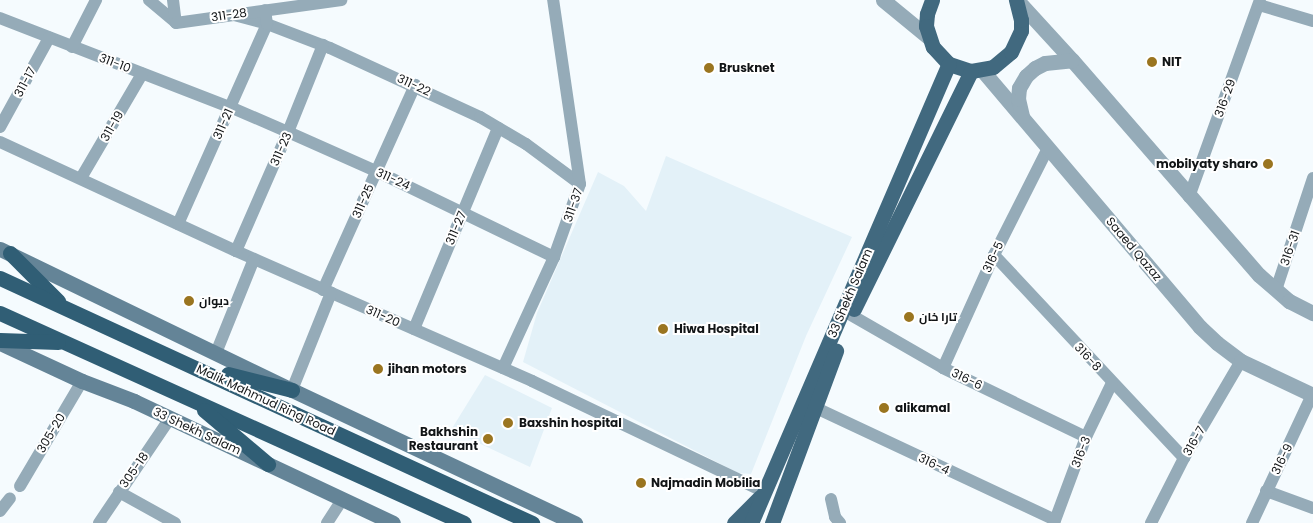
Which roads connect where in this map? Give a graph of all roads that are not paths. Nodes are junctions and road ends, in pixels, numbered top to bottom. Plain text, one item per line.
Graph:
1 (96, 0) edge
2 (149, 0) edge
3 (173, 0) edge
4 (341, 0) edge
5 (553, 0) edge
6 (883, 0) edge
7 (932, 0) edge
8 (1016, 0) edge
9 (1260, 3) edge
10 (265, 10) junction
11 (234, 15) junction
12 (0, 18) edge
13 (1313, 21) edge
14 (176, 22) junction
15 (268, 24) junction
16 (928, 37) junction
17 (50, 38) junction
18 (324, 45) junction
19 (72, 46) junction
20 (1072, 60) junction
21 (949, 64) junction
22 (977, 70) junction
23 (142, 74) junction
24 (414, 85) junction
25 (230, 107) junction
26 (1022, 118) junction
27 (0, 126) edge
28 (498, 128) junction
29 (288, 132) junction
30 (0, 142) edge
31 (1048, 148) junction
32 (376, 171) junction
33 (81, 178) junction
34 (1313, 178) edge
35 (580, 184) junction
36 (1310, 196) edge
37 (1189, 197) junction
38 (463, 212) junction
39 (178, 224) junction
40 (5, 251) edge
41 (236, 251) junction
42 (994, 255) junction
43 (554, 257) junction
44 (254, 258) junction
45 (0, 278) edge
46 (1276, 290) junction
47 (327, 291) junction
48 (66, 309) junction
49 (0, 313) edge
50 (1313, 313) edge
51 (851, 315) junction
52 (414, 329) junction
53 (0, 342) edge
54 (67, 342) junction
55 (216, 353) junction
56 (1242, 362) junction
57 (195, 366) junction
58 (503, 368) junction
59 (943, 368) junction
60 (82, 381) junction
61 (1112, 383) junction
62 (292, 390) junction
63 (1313, 395) edge
64 (190, 398) junction
65 (814, 407) junction
66 (170, 418) junction
67 (1086, 437) junction
68 (1184, 458) junction
69 (268, 464) junction
70 (790, 474) junction
71 (20, 486) dead end
72 (1266, 491) junction
73 (119, 492) junction
74 (765, 492) junction
75 (10, 498) dead end
76 (831, 499) dead end
77 (342, 500) junction
78 (1313, 508) edge
79 (0, 511) edge
80 (1054, 522) edge
81 (98, 523) edge
82 (175, 523) edge
83 (327, 523) edge
84 (393, 523) edge
85 (464, 523) edge
86 (532, 523) edge
87 (576, 523) edge
88 (734, 523) edge
89 (752, 523) edge
90 (772, 523) edge
91 (784, 523) edge
92 (840, 523) edge
93 (1151, 523) edge
94 (1252, 523) edge

1 - 19 street
2 - 14 street
3 - 14 street
4 - 10 street, 311-28
5 - 35 street, 311-37
6 - 16 street
7 - 16 main road
8 - 20 street
8 - 22 main road
9 - 13 street
9 - 37 street, 316-29
10 - 11 street, 311-28
10 - 15 street
11 - 14 street, 311-28
11 - 15 street, 311-22
12 - 17 street, 311-10
15 - 18 street, 311-22
15 - 25 street, 311-21
16 - 21 main road
17 - 19 street, 311-10
17 - 27 street, 311-17
18 - 24 street, 311-22
18 - 29 street, 311-23
19 - 23 street, 311-10
20 - 26 street
20 - 37 street
21 - 22 main road
21 - 74 main road, 33 Shekh Salam
22 - 26 street, Saaed Qazaz
22 - 51 main road, 33 Shekh Salam
23 - 25 street, 311-10
23 - 33 street, 311-19
24 - 28 street, 311-22
24 - 32 street, 311-25
25 - 29 street, 311-24
25 - 39 street, 311-21
26 - 31 street, Saaed Qazaz
28 - 35 street, 311-22
28 - 38 street, 311-27
29 - 32 street, 311-24
29 - 41 street, 311-23
30 - 33 street, 311-20
31 - 42 street, 316-5
31 - 56 street, Saaed Qazaz
32 - 38 street, 311-24
32 - 47 street, 311-25
33 - 39 street, 311-20
34 - 36 street, 316-31
35 - 43 street, 311-37
36 - 46 street, 316-31
37 - 46 street
38 - 43 street, 311-24
38 - 52 street, 311-27
39 - 41 street, 311-20
40 - 48 highway
40 - 55 main road
41 - 44 street, 311-20
42 - 59 street, 316-5
42 - 61 street, 316-8
43 - 58 street, 311-37
44 - 47 street, 311-20
44 - 55 street
45 - 48 highway, Malik Mahmud Ring Road
46 - 50 street
47 - 52 street, 311-20
47 - 62 street, 311-25
48 - 57 highway, Malik Mahmud Ring Road
49 - 54 highway
51 - 59 street, 316-6
51 - 65 main road, 33 Shekh Salam
52 - 58 street, 311-20
53 - 54 highway
53 - 60 main road, 33 Shekh Salam
54 - 64 highway
55 - 62 main road
56 - 63 street, Saaed Qazaz
56 - 68 street, 316-7
57 - 62 highway
57 - 86 highway, Malik Mahmud Ring Road
58 - 74 street, 311-20
59 - 67 street, 316-6
60 - 66 main road, 33 Shekh Salam
60 - 71 street, 305-20
61 - 67 street, 316-3
61 - 68 street, 316-8
62 - 87 main road
63 - 72 street, 316-9
64 - 69 highway
64 - 85 highway
65 - 70 main road, 33 Shekh Salam
65 - 80 street, 316-4
66 - 69 main road, 33 Shekh Salam
66 - 73 street, 305-18
67 - 80 street, 316-3
68 - 93 street, 316-7
69 - 77 main road, 33 Shekh Salam
70 - 90 main road, 33 Shekh Salam
70 - 91 main road
72 - 78 street
72 - 94 street, 316-9
73 - 81 street, 305-18
73 - 82 street
74 - 88 main road
74 - 89 main road, 33 Shekh Salam
75 - 79 street
76 - 92 street
77 - 83 street
77 - 84 main road, 33 Shekh Salam

